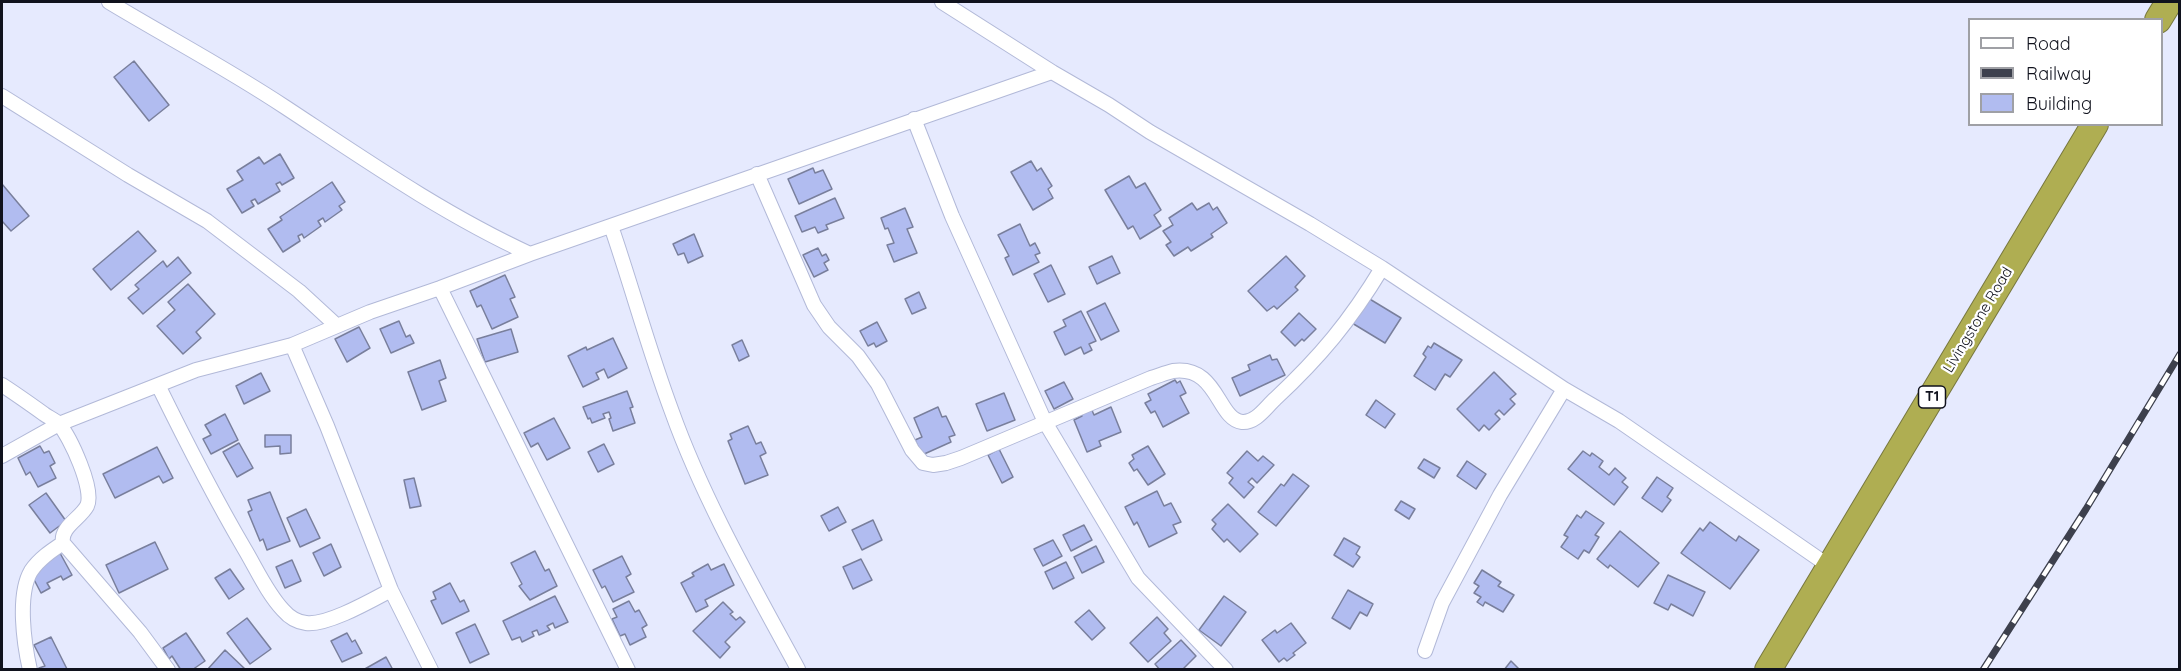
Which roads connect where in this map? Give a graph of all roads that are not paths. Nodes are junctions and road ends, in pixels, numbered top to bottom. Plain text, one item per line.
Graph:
1 (109, 2) edge
2 (942, 2) edge
3 (2169, 2) edge
4 (2159, 18) edge
5 (1052, 72) junction
6 (2, 96) edge
7 (914, 119) junction
8 (2094, 126) edge
9 (757, 174) junction
10 (611, 226) junction
11 (530, 254) junction
12 (1382, 268) junction
13 (440, 288) junction
14 (337, 326) junction
15 (291, 345) junction
16 (2, 385) edge
17 (158, 385) junction
18 (1564, 389) junction
19 (1045, 422) junction
20 (59, 424) junction
21 (2, 456) edge
22 (63, 543) junction
23 (1829, 566) junction
24 (391, 590) junction
25 (1425, 651) dead end
26 (30, 669) edge
27 (168, 669) edge
28 (431, 669) edge
29 (628, 669) edge
30 (798, 669) edge
31 (1226, 669) edge
32 (1768, 669) edge

1 - 11 street
2 - 5 street
3 - 4 highway
5 - 7 street
5 - 12 street
6 - 14 street
7 - 9 street
7 - 19 street
8 - 23 highway, Livingstone Road / T1
9 - 10 street
9 - 19 street
10 - 11 street
10 - 30 street
11 - 13 street
12 - 18 street
12 - 19 street
13 - 14 street
13 - 29 street
14 - 15 street
15 - 17 street
15 - 24 street
16 - 20 street
17 - 20 street
17 - 24 street
18 - 23 street
18 - 25 street
19 - 31 street
20 - 21 street
20 - 22 street
22 - 26 street
22 - 27 street
23 - 32 highway, Livingstone Road / T1
24 - 28 street

